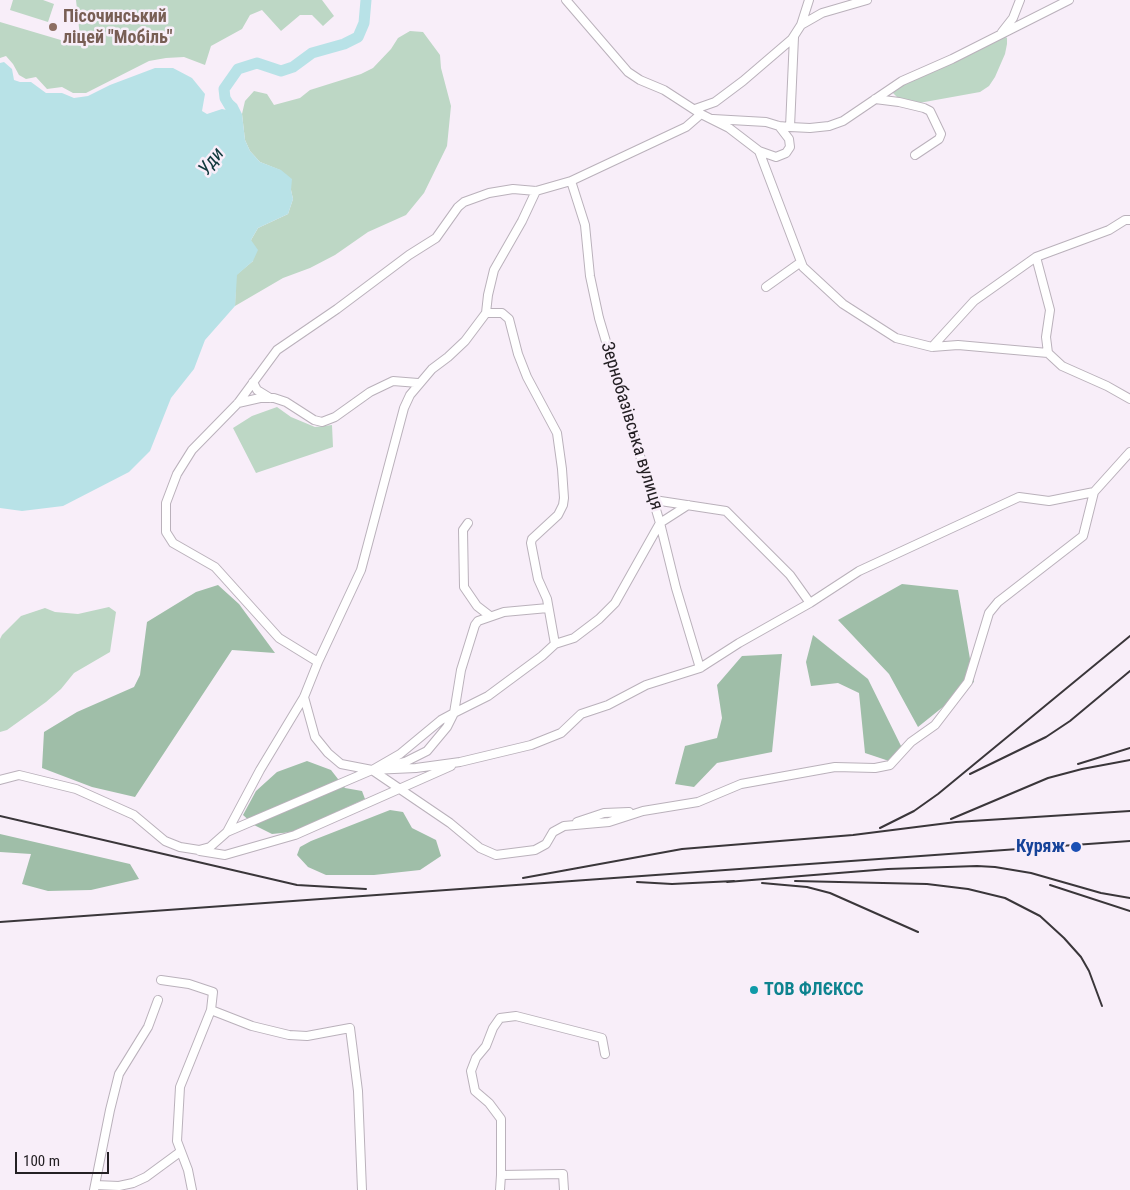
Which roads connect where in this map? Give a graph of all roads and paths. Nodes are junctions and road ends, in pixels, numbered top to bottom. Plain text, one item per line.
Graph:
1 (566, 0) edge
2 (809, 0) edge
3 (867, 0) edge
4 (1020, 0) edge
5 (1069, 0) edge
6 (801, 25) junction
7 (1001, 34) junction
8 (794, 37) junction
9 (875, 99) junction
10 (698, 112) junction
11 (713, 119) junction
12 (778, 126) junction
13 (790, 127) junction
14 (759, 151) junction
15 (915, 155) dead end
16 (571, 181) junction
17 (536, 191) junction
18 (1130, 220) edge
19 (1036, 258) junction
20 (801, 262) junction
21 (766, 287) dead end
22 (486, 313) junction
23 (932, 347) junction
24 (1048, 353) junction
25 (253, 382) junction
26 (418, 383) junction
27 (270, 398) junction
28 (1130, 399) edge
29 (238, 403) junction
30 (1130, 452) edge
31 (1094, 492) junction
32 (654, 500) junction
33 (688, 505) junction
34 (468, 523) dead end
35 (660, 523) junction
36 (810, 604) junction
37 (548, 608) junction
38 (490, 616) junction
39 (555, 644) junction
40 (318, 662) junction
41 (700, 668) junction
42 (304, 697) junction
43 (454, 713) junction
44 (460, 762) junction
45 (372, 770) junction
46 (0, 780) edge
47 (399, 790) junction
48 (227, 832) junction
49 (199, 850) junction
50 (161, 980) dead end
51 (158, 1000) dead end
52 (211, 1010) junction
53 (605, 1054) dead end
54 (180, 1152) junction
55 (501, 1175) junction
56 (95, 1188) edge
57 (192, 1190) edge
58 (362, 1190) edge
59 (500, 1190) edge
60 (564, 1190) edge

1 - 10 street
2 - 6 street
3 - 6 street
4 - 7 street
5 - 7 street
6 - 8 street
7 - 9 street
8 - 10 street
8 - 13 street
9 - 13 street
9 - 15 street
10 - 11 street
10 - 16 street
11 - 12 street
11 - 14 street
12 - 13 street
12 - 14 street
14 - 20 street
16 - 17 street
16 - 32 street, Зернобазівська вулиця
17 - 22 street
17 - 25 street
18 - 19 street
19 - 23 street
19 - 24 street
20 - 21 street
20 - 23 street
22 - 26 street
22 - 37 street
23 - 24 street
24 - 28 street
25 - 27 street
25 - 29 street
26 - 27 street
26 - 40 street
27 - 29 street
29 - 40 street
30 - 31 street
31 - 36 street
31 - 47 street
32 - 33 street
32 - 35 street, Зернобазівська вулиця
33 - 35 street
33 - 36 street
34 - 38 street
35 - 39 street
35 - 41 street, Зернобазівська вулиця
36 - 41 street
37 - 38 street
37 - 39 street
38 - 43 street
39 - 43 street
40 - 42 street
41 - 44 street
42 - 45 street
42 - 48 street
43 - 45 street
43 - 45 street
44 - 45 street
44 - 47 street
45 - 47 street
45 - 48 street
46 - 49 street
47 - 49 street
48 - 49 street
50 - 52 street
51 - 56 street
52 - 54 street
52 - 58 street
53 - 55 street
54 - 56 street
54 - 57 street
55 - 59 street
55 - 60 street

